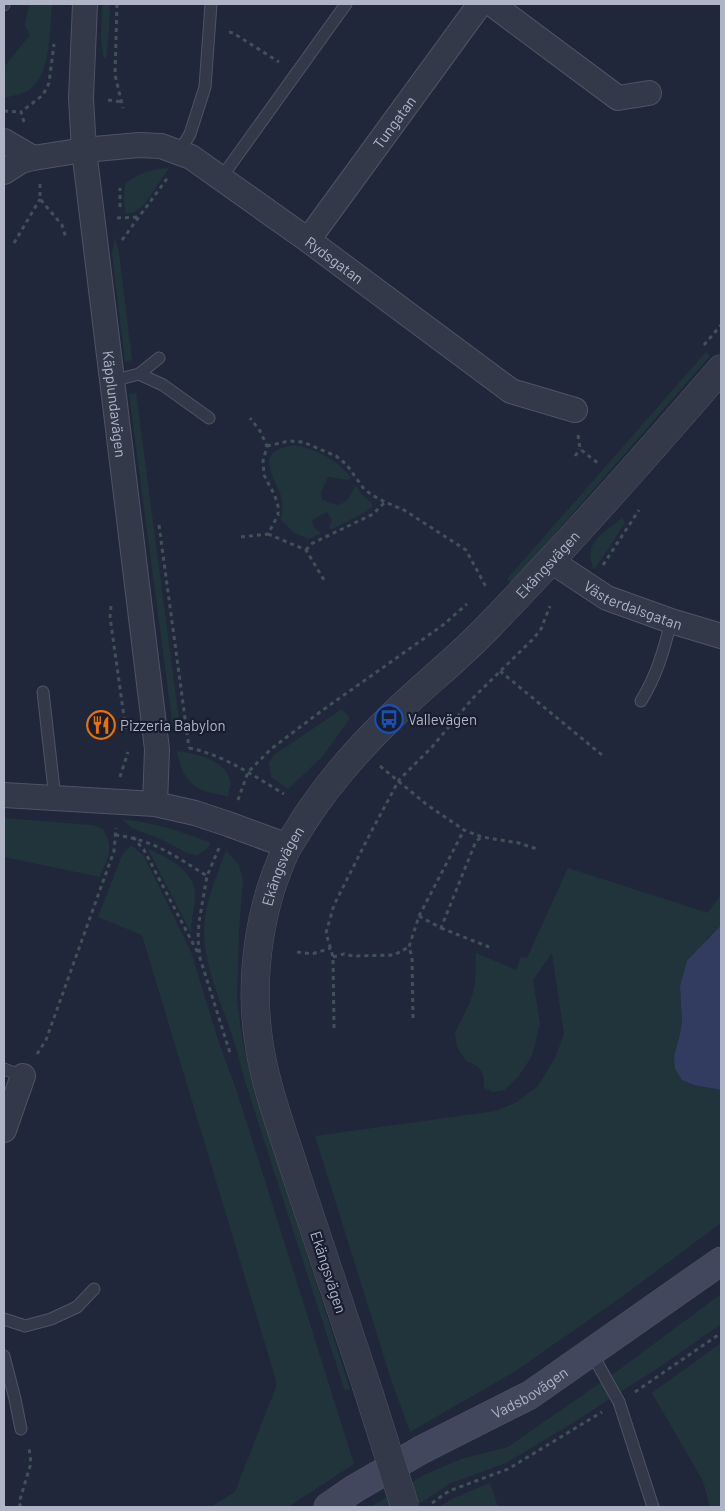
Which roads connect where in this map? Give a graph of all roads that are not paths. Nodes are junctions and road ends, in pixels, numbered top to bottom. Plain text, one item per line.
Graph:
1 (84, 4) edge
2 (210, 4) edge
3 (346, 4) edge
4 (480, 5) edge
5 (649, 93) dead end
6 (4, 141) edge
7 (84, 150) junction
8 (33, 158) junction
9 (175, 163) junction
10 (4, 172) edge
11 (221, 178) junction
12 (308, 240) junction
13 (159, 358) dead end
14 (721, 369) edge
15 (139, 374) junction
16 (112, 381) junction
17 (575, 410) road end
18 (210, 418) dead end
19 (551, 561) junction
20 (671, 621) junction
21 (721, 636) edge
22 (43, 692) dead end
23 (641, 701) dead end
24 (4, 795) edge
25 (56, 798) junction
26 (155, 804) junction
27 (288, 846) junction
28 (14, 1073) edge
29 (4, 1130) edge
30 (721, 1261) edge
31 (94, 1289) dead end
32 (4, 1318) edge
33 (591, 1352) junction
34 (4, 1356) edge
35 (20, 1429) road end
36 (328, 1507) edge
37 (405, 1507) edge
38 (653, 1507) edge

1 - 7 street, Käpplundavägen
2 - 9 lane
3 - 11 lane
4 - 5 street
4 - 12 street, Tungatan
6 - 8 street
7 - 8 street, Rydsgatan
7 - 9 street, Rydsgatan
7 - 16 street, Käpplundavägen
8 - 10 street, Rydsgatan
9 - 11 street, Rydsgatan
11 - 12 street, Rydsgatan
12 - 17 street, Rydsgatan
13 - 15 lane
14 - 19 street, Ekängsvägen
15 - 16 lane
15 - 18 lane
16 - 26 street, Käpplundavägen
19 - 20 street, Västerdalsgatan
19 - 27 street, Ekängsvägen
20 - 21 street, Västerdalsgatan
20 - 23 lane
22 - 25 lane
24 - 25 street
25 - 26 street
26 - 27 street
27 - 37 street, Ekängsvägen, bridge
28 - 29 street
30 - 33 main road, Vadsbovägen
31 - 32 lane
33 - 36 main road, Vadsbovägen
33 - 38 lane
34 - 35 lane

